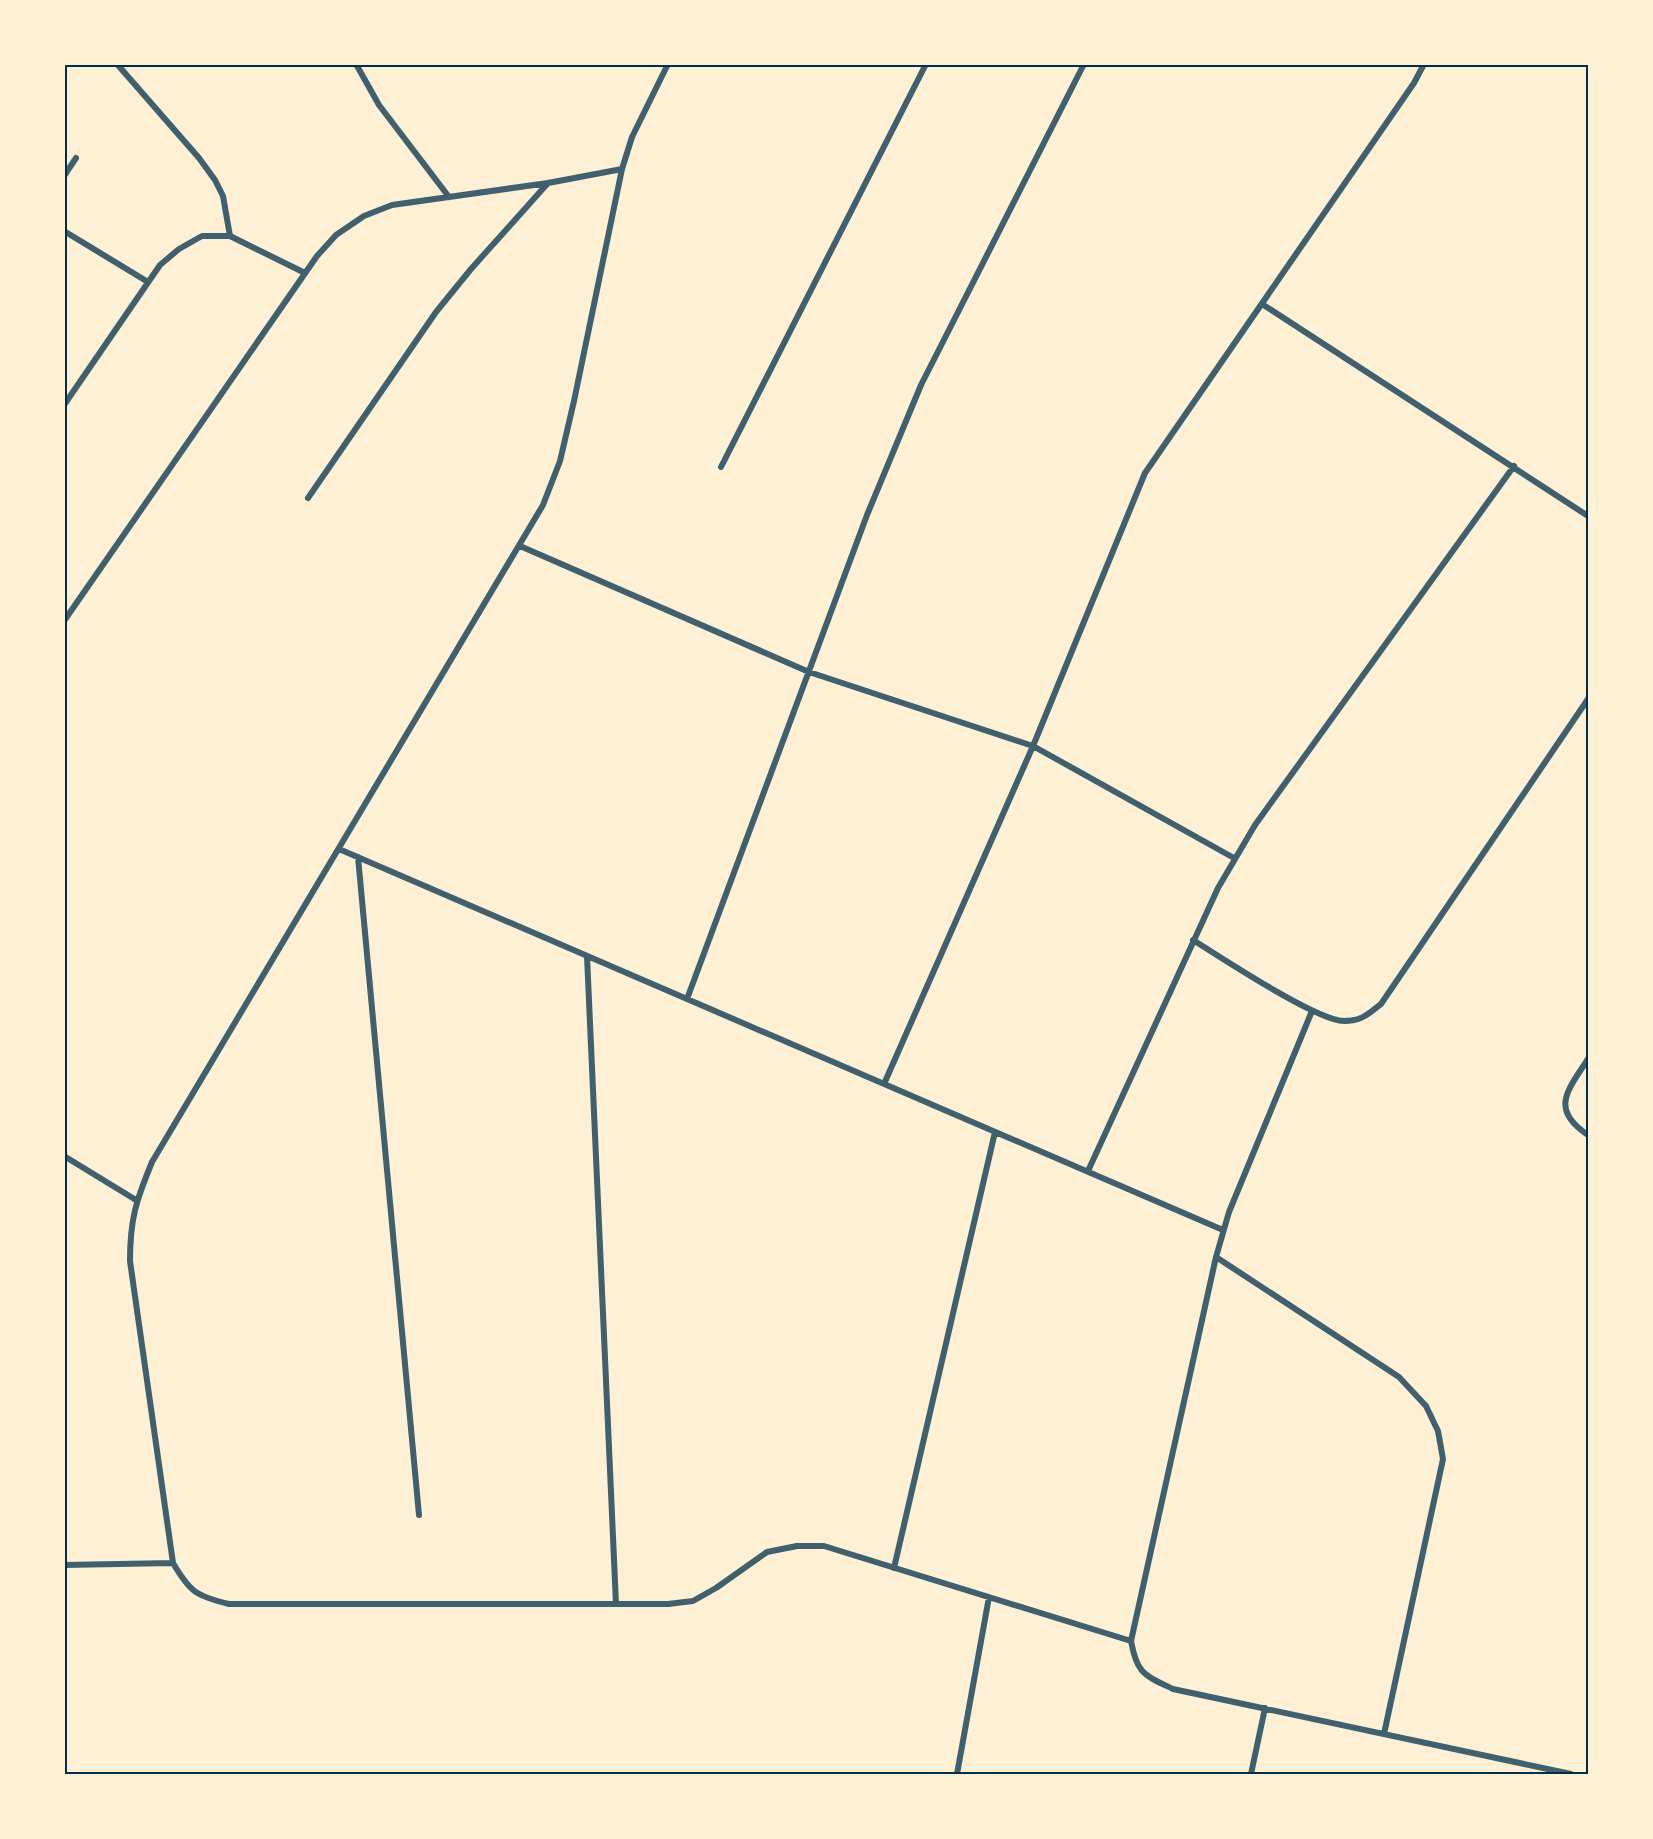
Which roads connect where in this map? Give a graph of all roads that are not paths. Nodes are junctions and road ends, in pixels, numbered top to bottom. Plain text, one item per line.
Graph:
1 (117, 64) edge
2 (356, 64) edge
3 (668, 64) edge
4 (926, 64) edge
5 (1084, 64) edge
6 (1424, 64) edge
7 (76, 158) dead end
8 (622, 169) junction
9 (64, 176) edge
10 (548, 183) junction
11 (449, 197) junction
12 (64, 231) edge
13 (230, 236) junction
14 (305, 273) junction
15 (147, 282) junction
16 (1262, 304) junction
17 (64, 405) edge
18 (1514, 466) junction
19 (721, 467) dead end
20 (308, 498) dead end
21 (1588, 516) edge
22 (520, 546) junction
23 (64, 621) edge
24 (809, 672) junction
25 (1588, 699) edge
26 (1033, 746) junction
27 (339, 849) junction
28 (358, 857) junction
29 (1234, 858) junction
30 (1193, 940) junction
31 (587, 956) junction
32 (687, 999) junction
33 (1312, 1011) junction
34 (1588, 1059) edge
35 (885, 1084) junction
36 (995, 1132) junction
37 (1588, 1135) edge
38 (64, 1156) edge
39 (1088, 1171) junction
40 (136, 1200) junction
41 (1224, 1230) junction
42 (1216, 1257) junction
43 (419, 1515) dead end
44 (173, 1563) junction
45 (64, 1565) edge
46 (894, 1568) junction
47 (989, 1597) junction
48 (616, 1604) junction
49 (1131, 1641) junction
50 (1265, 1708) junction
51 (1384, 1734) junction
52 (957, 1774) edge
53 (1251, 1774) edge
54 (1571, 1774) edge

1 - 13 street
2 - 11 street
3 - 8 street
4 - 19 street
5 - 24 street
6 - 16 street
7 - 9 street
8 - 10 street
8 - 22 street
10 - 11 street
10 - 20 street
11 - 14 street
12 - 15 street
13 - 14 street
13 - 15 street
14 - 23 street
15 - 17 street
16 - 18 street
16 - 26 street
18 - 21 street
18 - 29 street
22 - 24 street
22 - 27 street
24 - 26 street
24 - 32 street
25 - 33 street
26 - 29 street
26 - 35 street
27 - 28 street
27 - 40 street
28 - 31 street
28 - 43 street
29 - 30 street
30 - 33 street
30 - 39 street
31 - 32 street
31 - 48 street
32 - 35 street
33 - 41 street
34 - 37 street
35 - 36 street
36 - 39 street
36 - 46 street
38 - 40 street
39 - 41 street
40 - 44 street
41 - 42 street
42 - 49 street
42 - 51 street
44 - 45 street
44 - 48 street
46 - 47 street
46 - 48 street
47 - 49 street
47 - 52 street
49 - 50 street
50 - 51 street
50 - 53 street
51 - 54 street

